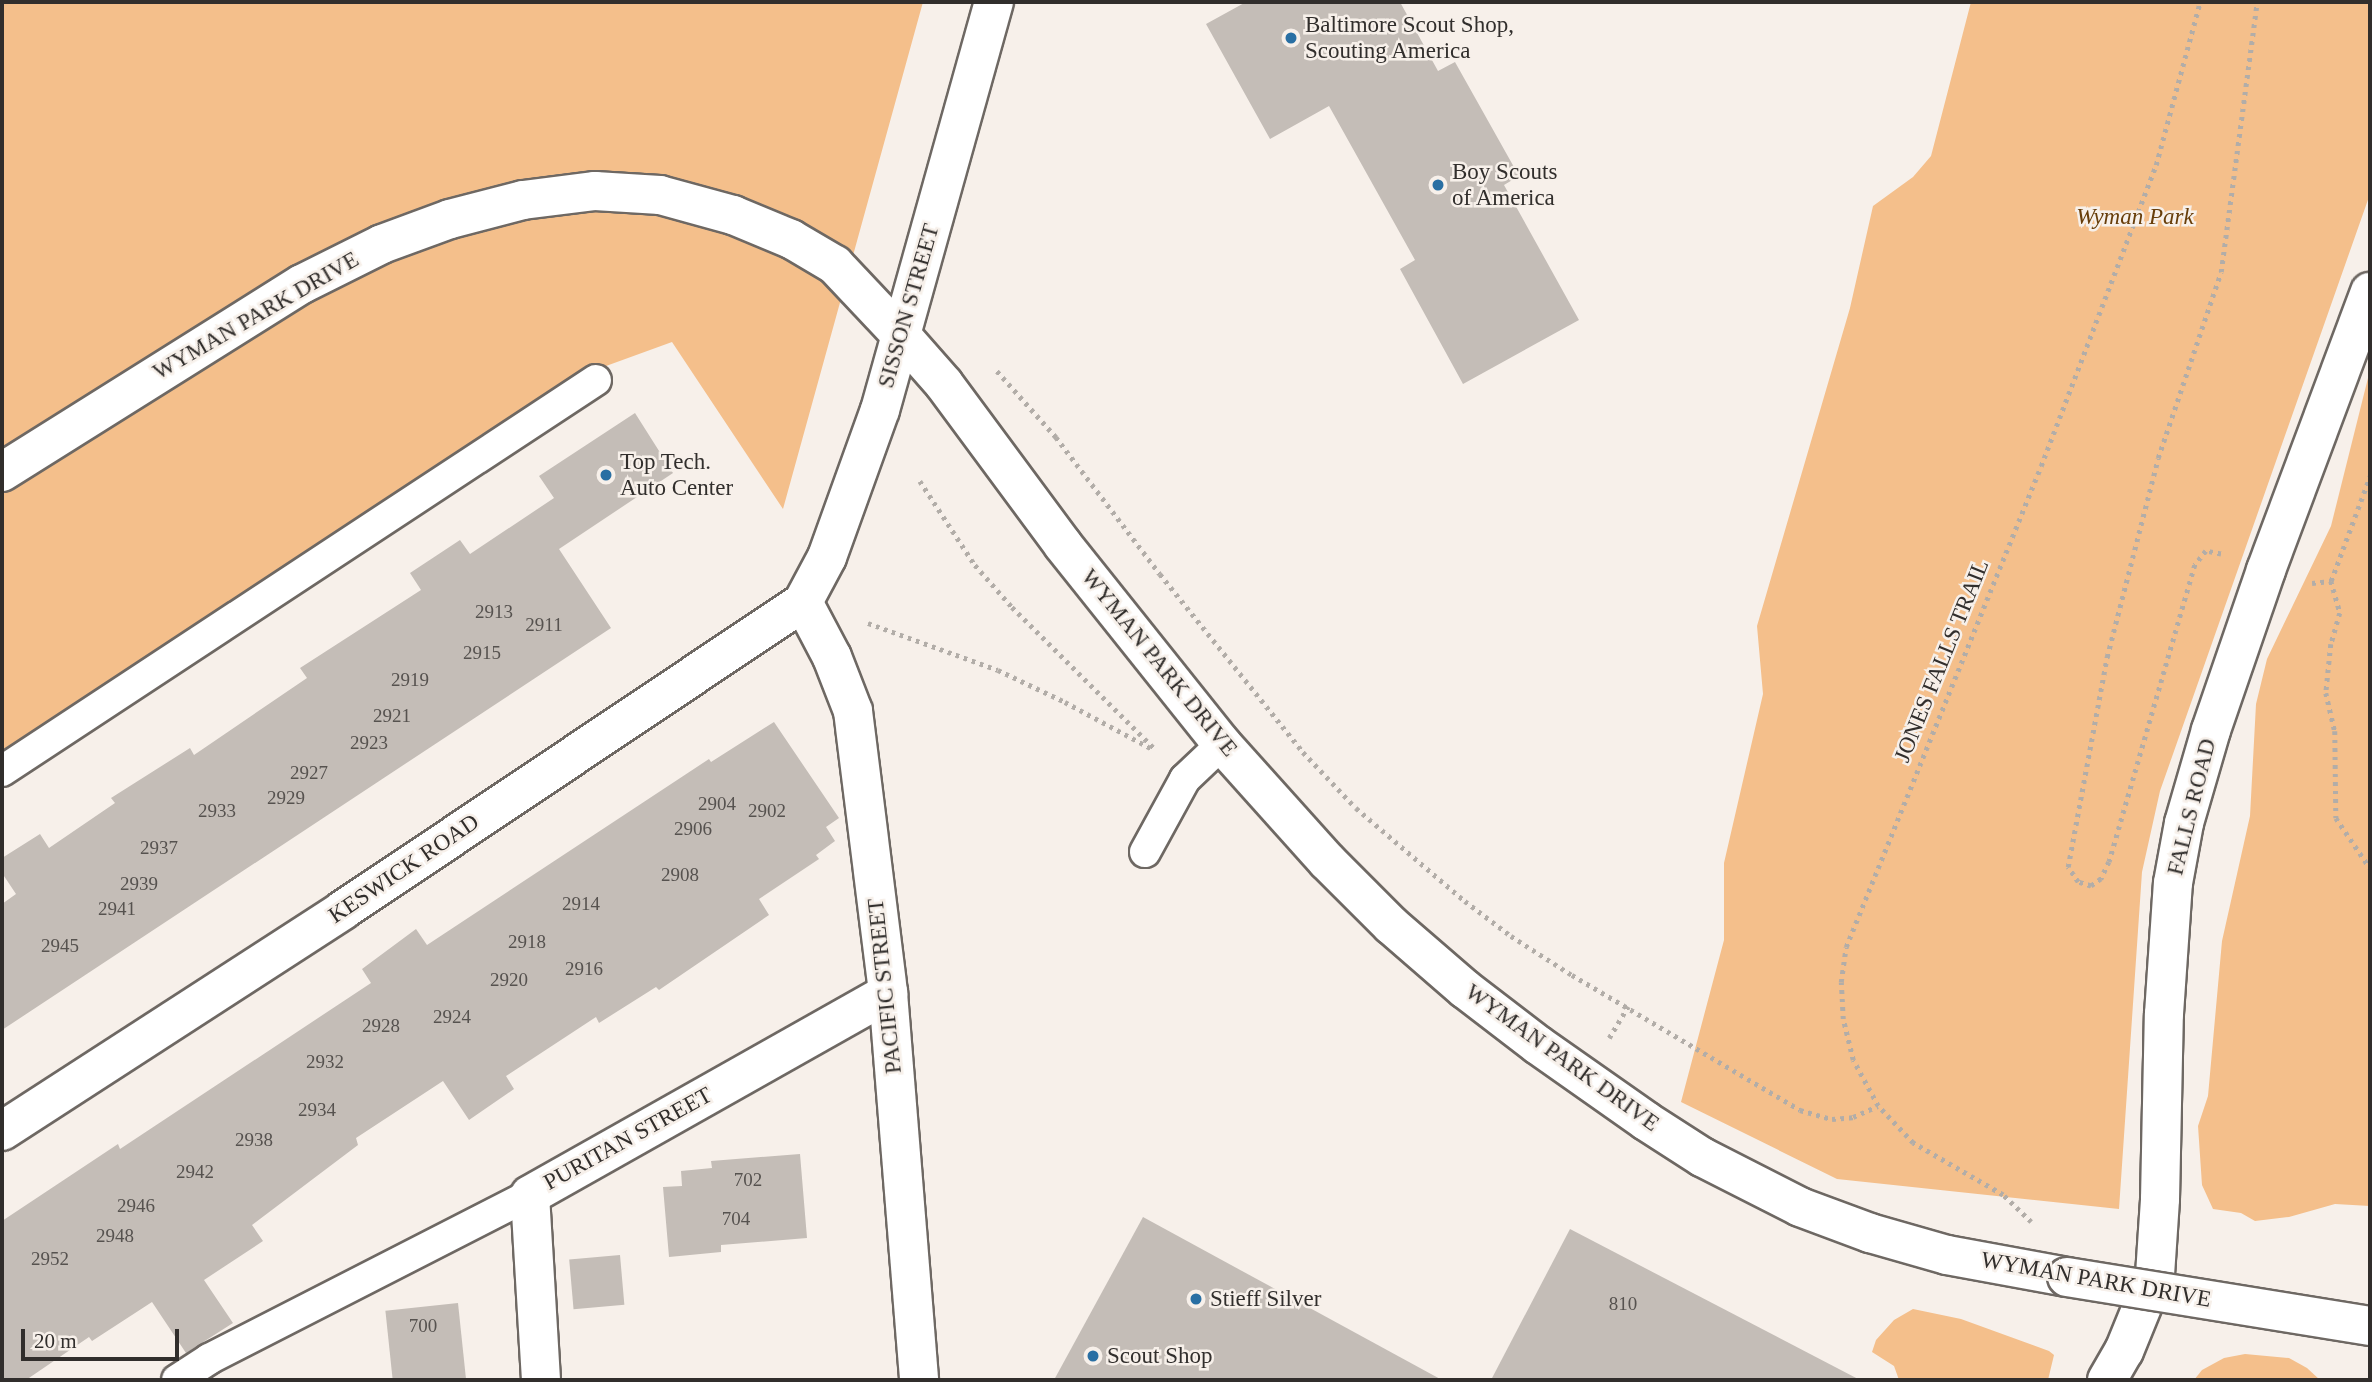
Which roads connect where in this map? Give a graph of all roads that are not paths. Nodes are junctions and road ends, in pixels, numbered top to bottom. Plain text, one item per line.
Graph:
1 (994, 2) edge
2 (2370, 292) edge
3 (901, 335) junction
4 (596, 380) dead end
5 (2, 472) edge
6 (803, 602) junction
7 (1222, 744) junction
8 (2, 771) edge
9 (1145, 852) dead end
10 (888, 993) junction
11 (2, 1131) edge
12 (530, 1195) junction
13 (2370, 1326) edge
14 (209, 1370) edge
15 (177, 1380) edge
16 (541, 1380) edge
17 (919, 1380) edge
18 (2106, 1380) edge

1 - 3 street, SISSON STREET
2 - 18 street, FALLS ROAD
3 - 5 street, WYMAN PARK DRIVE
3 - 6 street, SISSON STREET
3 - 7 street, WYMAN PARK DRIVE
4 - 8 lane
6 - 10 street, PACIFIC STREET
6 - 11 street, KESWICK ROAD
7 - 9 lane
7 - 13 street, WYMAN PARK DRIVE, bridge
10 - 12 street, PURITAN STREET
10 - 17 street, PACIFIC STREET
12 - 14 lane
12 - 16 street, PURITAN STREET
14 - 15 lane

